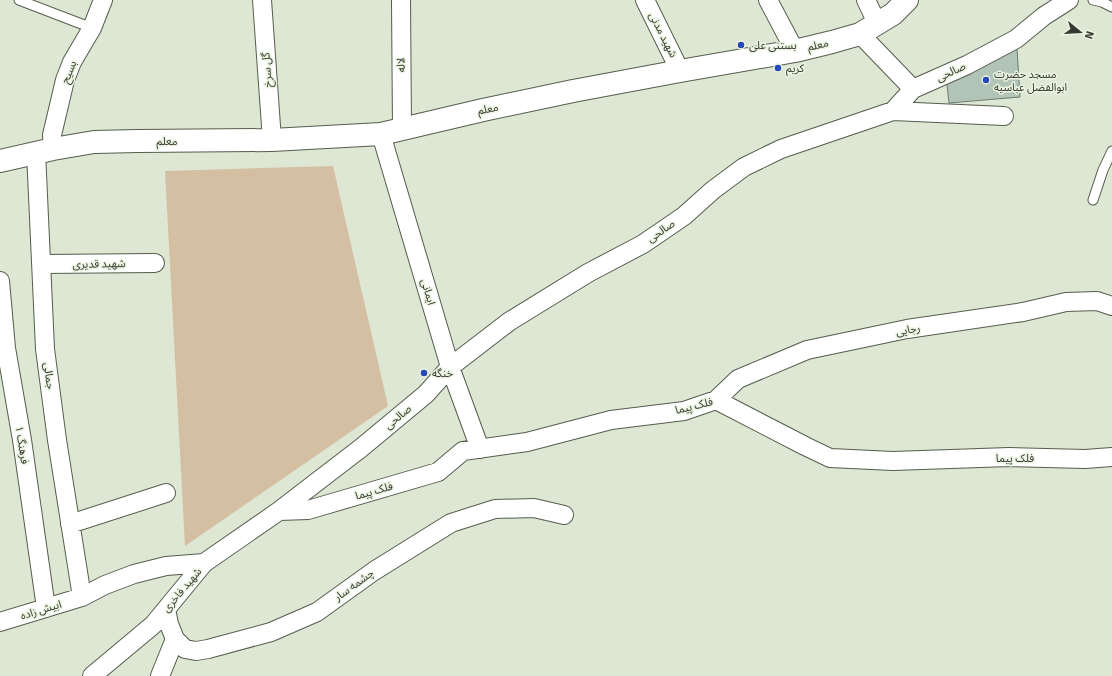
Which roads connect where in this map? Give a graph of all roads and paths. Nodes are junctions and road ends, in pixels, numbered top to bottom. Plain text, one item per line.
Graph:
1 (19, 0) edge
2 (103, 0) edge
3 (262, 0) edge
4 (401, 0) edge
5 (645, 0) edge
6 (768, 0) edge
7 (866, 0) edge
8 (907, 0) edge
9 (1069, 0) edge
10 (1093, 0) edge
11 (1112, 7) edge
12 (92, 28) junction
13 (868, 28) junction
14 (795, 51) junction
15 (680, 71) junction
16 (913, 90) junction
17 (893, 111) junction
18 (1004, 116) dead end
19 (402, 129) junction
20 (381, 134) junction
21 (272, 140) junction
22 (45, 150) junction
23 (1112, 151) edge
24 (0, 161) edge
25 (1093, 200) dead end
26 (155, 263) dead end
27 (42, 264) junction
28 (0, 281) edge
29 (1112, 306) edge
30 (450, 367) junction
31 (716, 400) junction
32 (480, 449) junction
33 (1112, 458) edge
34 (166, 493) dead end
35 (279, 511) junction
36 (564, 515) dead end
37 (70, 524) junction
38 (204, 563) junction
39 (82, 597) junction
40 (46, 608) junction
41 (166, 609) junction
42 (0, 622) edge
43 (175, 639) junction
44 (92, 676) edge
45 (160, 676) edge

1 - 12 lane
2 - 12 street, بسیح
3 - 21 street, گل سرخ
4 - 19 street, لاله
5 - 15 street, شهید مدنی
6 - 14 street
7 - 13 street
8 - 13 main road, معلم
9 - 16 street, صالحی
10 - 11 lane
12 - 22 street, بسیح
13 - 14 main road, معلم
13 - 16 street
14 - 15 main road, معلم
15 - 19 main road, معلم
16 - 17 street, صالحی
17 - 18 street
17 - 30 street, صالحی
19 - 20 main road, معلم
20 - 21 main road, معلم
20 - 30 street, ایمانی
21 - 22 main road, معلم
22 - 24 main road, معلم
22 - 27 street, جمالی
23 - 25 lane
26 - 27 street, شهید قدیری
27 - 37 street, جمالی
28 - 40 street, فرهنگ ۱
29 - 31 street, رجایی
30 - 32 street, ایمانی
30 - 35 street, صالحی
31 - 32 street, فلک پیما
31 - 33 street, فلک پیما
32 - 35 street, فلک پیما
34 - 37 street
35 - 38 street, شهید فاخری
36 - 43 street, چشمه سار
37 - 39 street, جمالی
38 - 39 street, ابیش زاده
38 - 41 street, شهید فاخری
39 - 40 street, ابیش زاده
40 - 42 street, ابیش زاده
41 - 43 street
41 - 44 street, شهید فاخری
43 - 45 street

